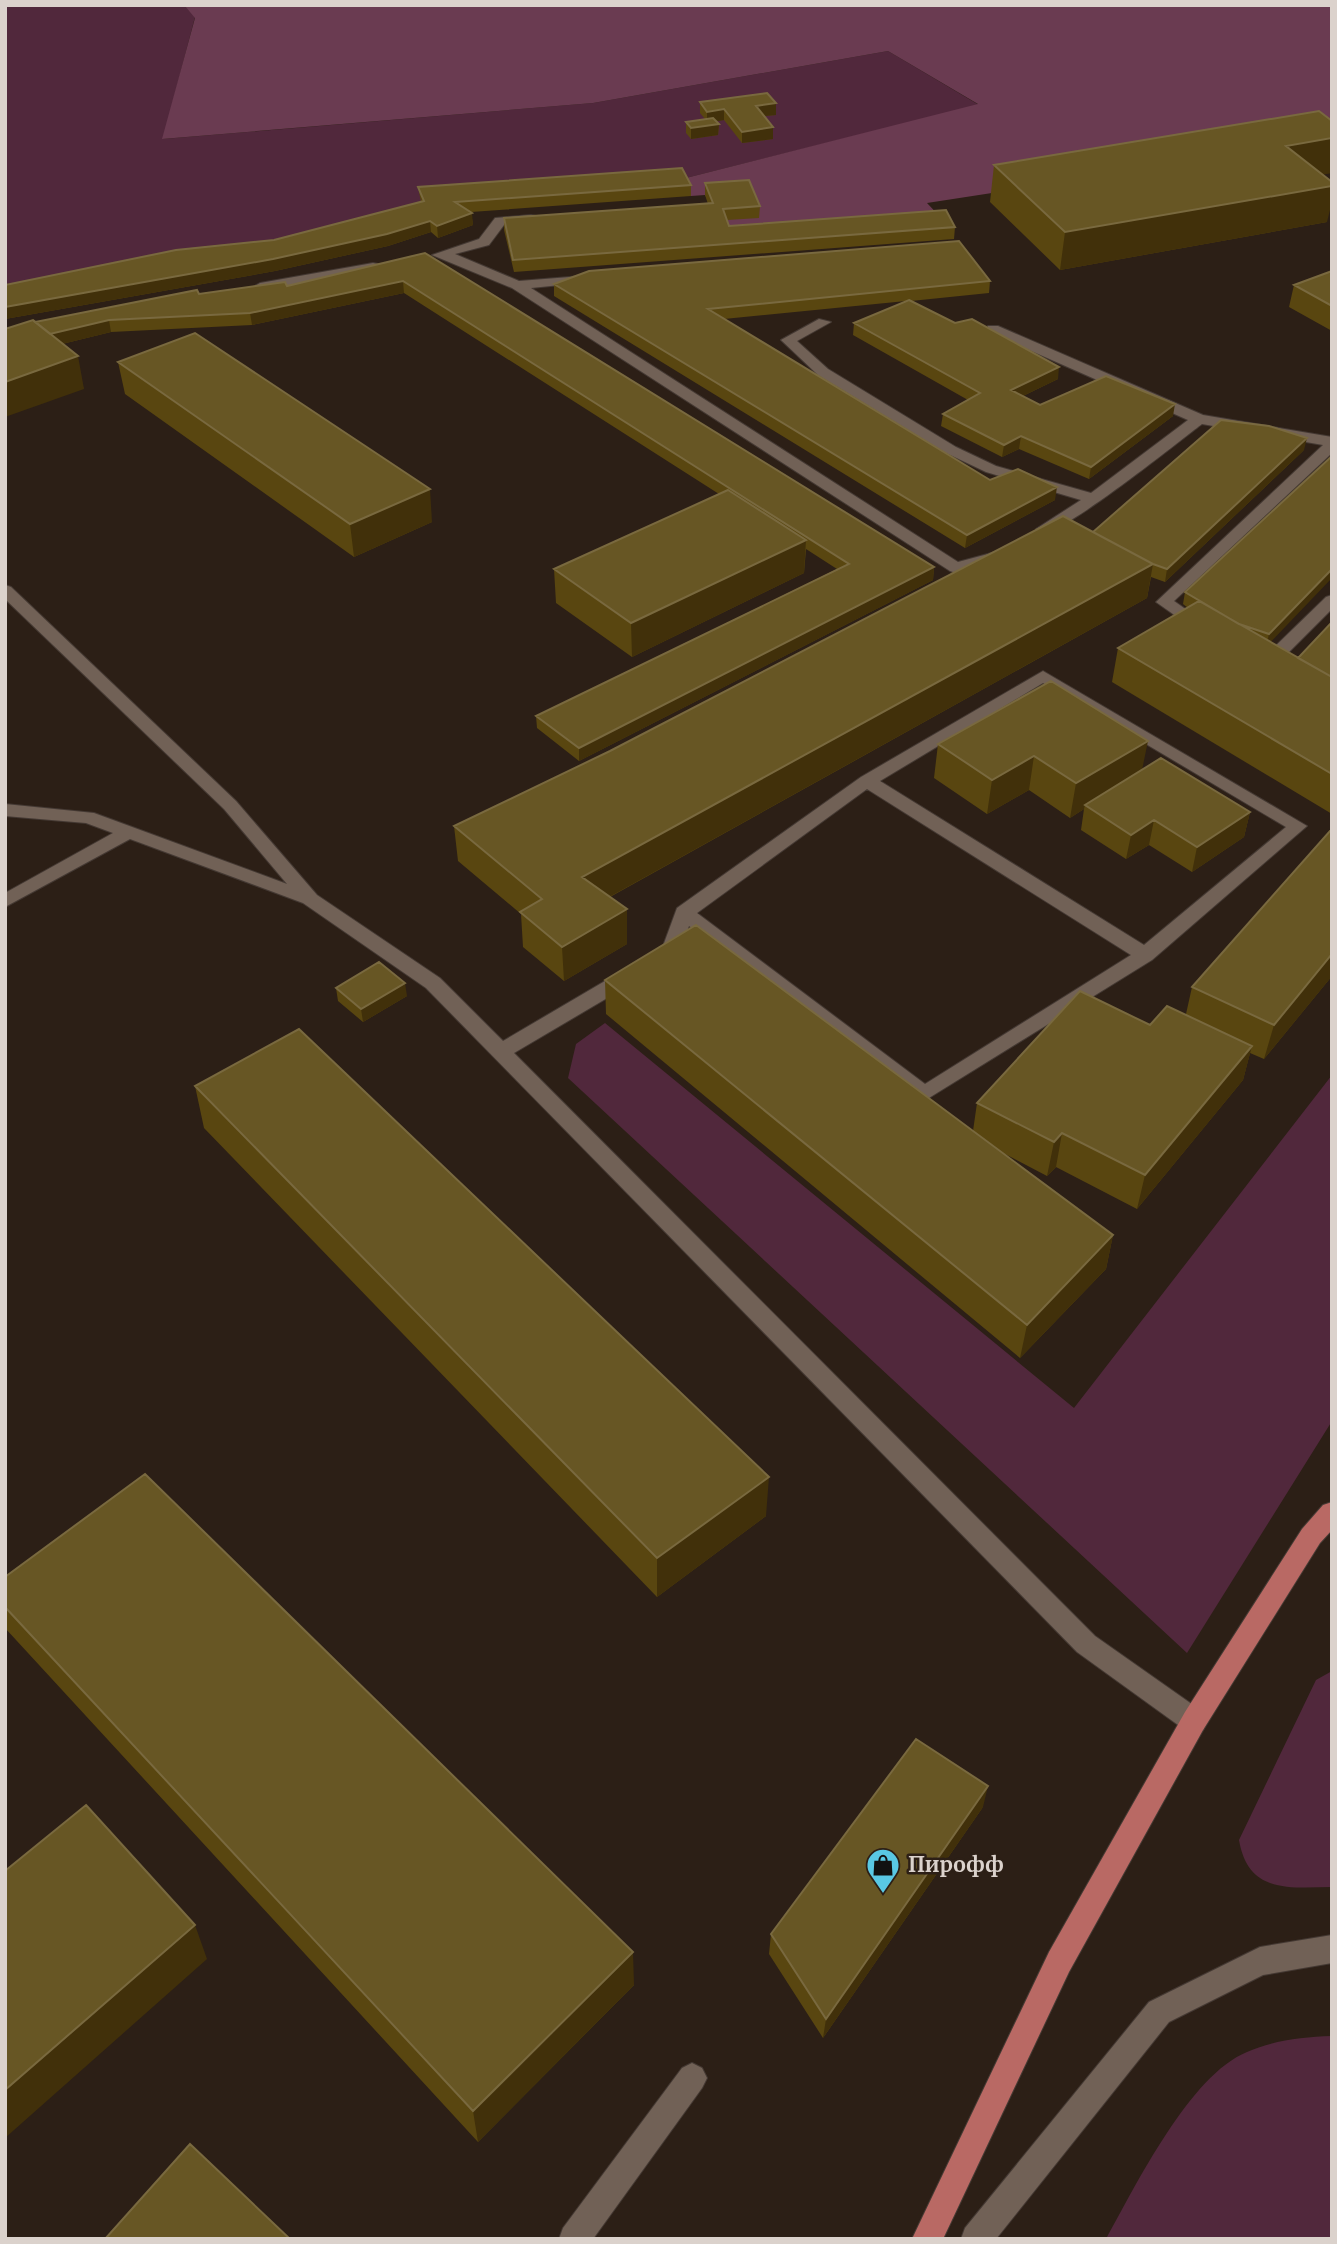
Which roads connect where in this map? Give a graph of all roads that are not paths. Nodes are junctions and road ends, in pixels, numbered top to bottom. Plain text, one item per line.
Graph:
1 (541, 218) edge
2 (390, 264) edge
3 (611, 276) edge
4 (517, 285) junction
5 (243, 290) edge
6 (824, 323) dead end
7 (993, 329) edge
8 (1199, 419) junction
9 (1332, 443) edge
10 (1093, 499) junction
11 (1031, 540) edge
12 (1010, 553) edge
13 (5, 590) edge
14 (1332, 600) edge
15 (1219, 638) edge
16 (1283, 680) edge
17 (867, 781) junction
18 (5, 810) edge
19 (129, 832) junction
20 (310, 899) junction
21 (5, 901) edge
22 (684, 913) junction
23 (1145, 955) junction
24 (500, 1052) junction
25 (1332, 1512) edge
26 (1194, 1721) junction
27 (1332, 1949) edge
28 (692, 2078) dead end
29 (574, 2239) edge
30 (927, 2239) edge
31 (976, 2239) edge

1 - 4 street
2 - 5 street
3 - 4 street
4 - 12 street
6 - 10 street
7 - 8 street
8 - 9 street
8 - 10 street
9 - 15 street
10 - 11 street
13 - 20 street
14 - 16 street
17 - 22 street
17 - 23 street
17 - 23 street
18 - 19 street
19 - 20 street
19 - 21 street
20 - 24 street
22 - 23 street
22 - 24 street
24 - 26 street
25 - 26 main road
26 - 30 main road
27 - 31 street
28 - 29 street

